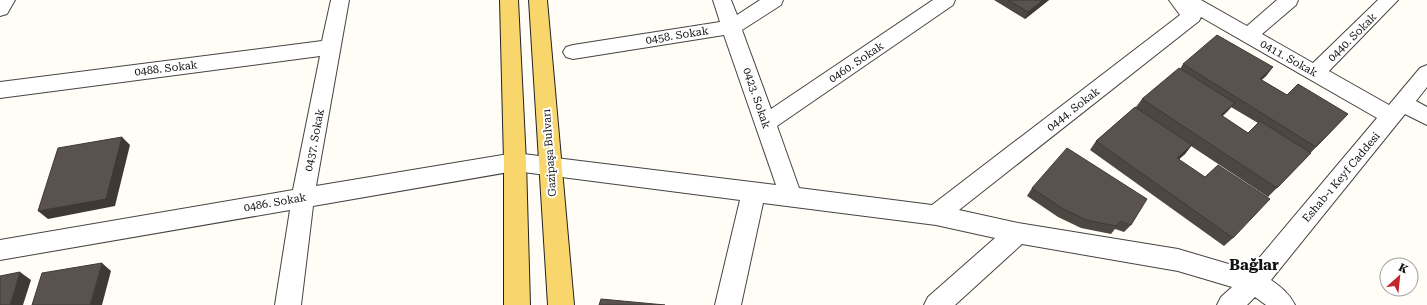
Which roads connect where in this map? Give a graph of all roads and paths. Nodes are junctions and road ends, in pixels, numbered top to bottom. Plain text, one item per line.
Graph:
1 (6, 0) edge
2 (340, 0) edge
3 (509, 0) edge
4 (538, 0) edge
5 (722, 0) edge
6 (774, 0) edge
7 (946, 0) edge
8 (1178, 0) edge
9 (1186, 0) edge
10 (1289, 0) edge
11 (1389, 0) edge
12 (0, 9) edge
13 (732, 27) junction
14 (1249, 35) junction
15 (331, 47) junction
16 (573, 52) dead end
17 (1315, 73) junction
18 (1427, 73) edge
19 (0, 90) edge
20 (1397, 110) junction
21 (1427, 117) edge
22 (766, 123) junction
23 (515, 162) junction
24 (550, 167) junction
25 (754, 191) junction
26 (791, 196) junction
27 (303, 197) junction
28 (936, 215) junction
29 (1018, 233) junction
30 (0, 250) edge
31 (1254, 282) junction
32 (288, 305) edge
33 (517, 305) edge
34 (561, 305) edge
35 (728, 305) edge
36 (937, 305) edge
37 (1230, 305) edge
38 (1282, 305) edge

1 - 12 street
2 - 15 street, 0437. Sokak
3 - 23 main road
4 - 24 main road, Gazipaşa Bulvarı
5 - 13 street, 0423. Sokak
6 - 13 street, 0458. Sokak
7 - 22 street, 0460. Sokak
8 - 28 street, 0444. Sokak
9 - 14 street, 0411. Sokak
10 - 14 street
11 - 17 street, 0440. Sokak
13 - 16 street, 0458. Sokak
13 - 22 street, 0423. Sokak
14 - 17 street, 0411. Sokak
15 - 19 street, 0488. Sokak
15 - 27 street, 0437. Sokak
17 - 20 street, 0411. Sokak
18 - 20 street, Eshab-ı Keyf Caddesi
20 - 21 street, 0411. Sokak
20 - 31 street, Eshab-ı Keyf Caddesi
22 - 26 street, 0423. Sokak
23 - 24 street, 0486. Sokak
23 - 27 street, 0486. Sokak
23 - 33 main road
24 - 25 street, 0486. Sokak
24 - 34 main road, Gazipaşa Bulvarı
25 - 26 street, 0486. Sokak
25 - 35 street
26 - 28 street, 0486. Sokak
27 - 30 street, 0486. Sokak
27 - 32 street, 0437. Sokak
28 - 29 street, 0486. Sokak
29 - 31 street, 0486. Sokak
29 - 36 street
31 - 37 street, Eshab-ı Keyf Caddesi
31 - 38 street, 0486. Sokak

